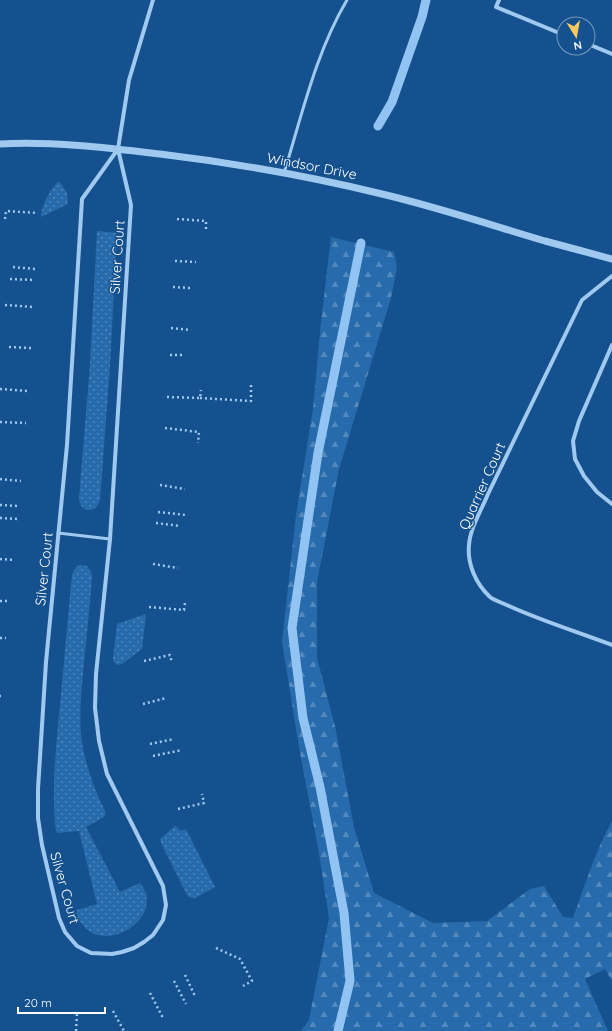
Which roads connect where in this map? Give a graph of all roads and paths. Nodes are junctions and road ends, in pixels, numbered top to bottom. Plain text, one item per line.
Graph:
1 (153, 0) edge
2 (347, 0) edge
3 (499, 0) edge
4 (556, 32) edge
5 (596, 47) edge
6 (612, 54) edge
7 (0, 144) edge
8 (118, 149) junction
9 (284, 173) junction
10 (38, 212) dead end
11 (5, 219) dead end
12 (177, 219) dead end
13 (206, 229) dead end
14 (612, 258) edge
15 (174, 261) dead end
16 (196, 262) dead end
17 (13, 267) dead end
18 (35, 268) dead end
19 (612, 276) edge
20 (10, 279) dead end
21 (35, 280) dead end
22 (173, 287) dead end
23 (190, 288) dead end
24 (5, 305) dead end
25 (33, 307) dead end
26 (171, 328) dead end
27 (191, 330) dead end
28 (612, 345) edge
29 (9, 347) dead end
30 (31, 348) dead end
31 (170, 355) dead end
32 (184, 356) dead end
33 (252, 385) dead end
34 (0, 389) edge
35 (200, 390) dead end
36 (28, 391) dead end
37 (167, 397) dead end
38 (200, 398) junction
39 (0, 422) edge
40 (26, 424) dead end
41 (164, 428) dead end
42 (198, 443) dead end
43 (0, 479) edge
44 (21, 481) dead end
45 (160, 485) dead end
46 (185, 489) dead end
47 (612, 504) edge
48 (0, 506) edge
49 (19, 506) dead end
50 (158, 512) dead end
51 (186, 515) dead end
52 (0, 518) edge
53 (18, 519) dead end
54 (156, 523) dead end
55 (180, 526) dead end
56 (58, 533) junction
57 (110, 539) junction
58 (0, 559) edge
59 (14, 560) dead end
60 (153, 564) dead end
61 (178, 568) dead end
62 (0, 601) edge
63 (10, 601) dead end
64 (184, 603) dead end
65 (149, 607) dead end
66 (0, 638) edge
67 (6, 638) dead end
68 (612, 645) edge
69 (144, 661) dead end
70 (172, 663) dead end
71 (166, 698) dead end
72 (142, 704) dead end
73 (174, 739) dead end
74 (150, 744) dead end
75 (182, 750) dead end
76 (153, 756) dead end
77 (202, 794) dead end
78 (178, 809) dead end
79 (216, 948) dead end
80 (185, 975) dead end
81 (174, 981) dead end
82 (243, 986) dead end
83 (150, 993) dead end
84 (195, 996) dead end
85 (186, 1004) dead end
86 (113, 1011) dead end
87 (77, 1013) dead end
88 (163, 1018) dead end
89 (76, 1031) edge
90 (124, 1031) edge

1 - 8 street
2 - 9 lane
3 - 4 street
5 - 6 street
7 - 8 street, Windsor Drive
8 - 9 street, Windsor Drive
8 - 56 street, Silver Court
8 - 57 street, Silver Court
9 - 14 street, Windsor Drive
10 - 11 path
12 - 13 path
15 - 16 path
17 - 18 path
19 - 68 street, Quarrier Court
20 - 21 path
22 - 23 path
24 - 25 path
26 - 27 path
28 - 47 street
29 - 30 path
31 - 32 path
33 - 38 path
34 - 36 path
35 - 38 path
37 - 38 path
39 - 40 path
41 - 42 path
43 - 44 path
45 - 46 path
48 - 49 path
50 - 51 path
52 - 53 path
54 - 55 path
56 - 57 lane
56 - 57 street, Silver Court
58 - 59 path
60 - 61 path
62 - 63 path
64 - 65 path
66 - 67 path
69 - 70 path
71 - 72 path
73 - 74 path
75 - 76 path
77 - 78 path
79 - 82 path
80 - 84 path
81 - 85 path
83 - 88 path
86 - 90 path
87 - 89 path

